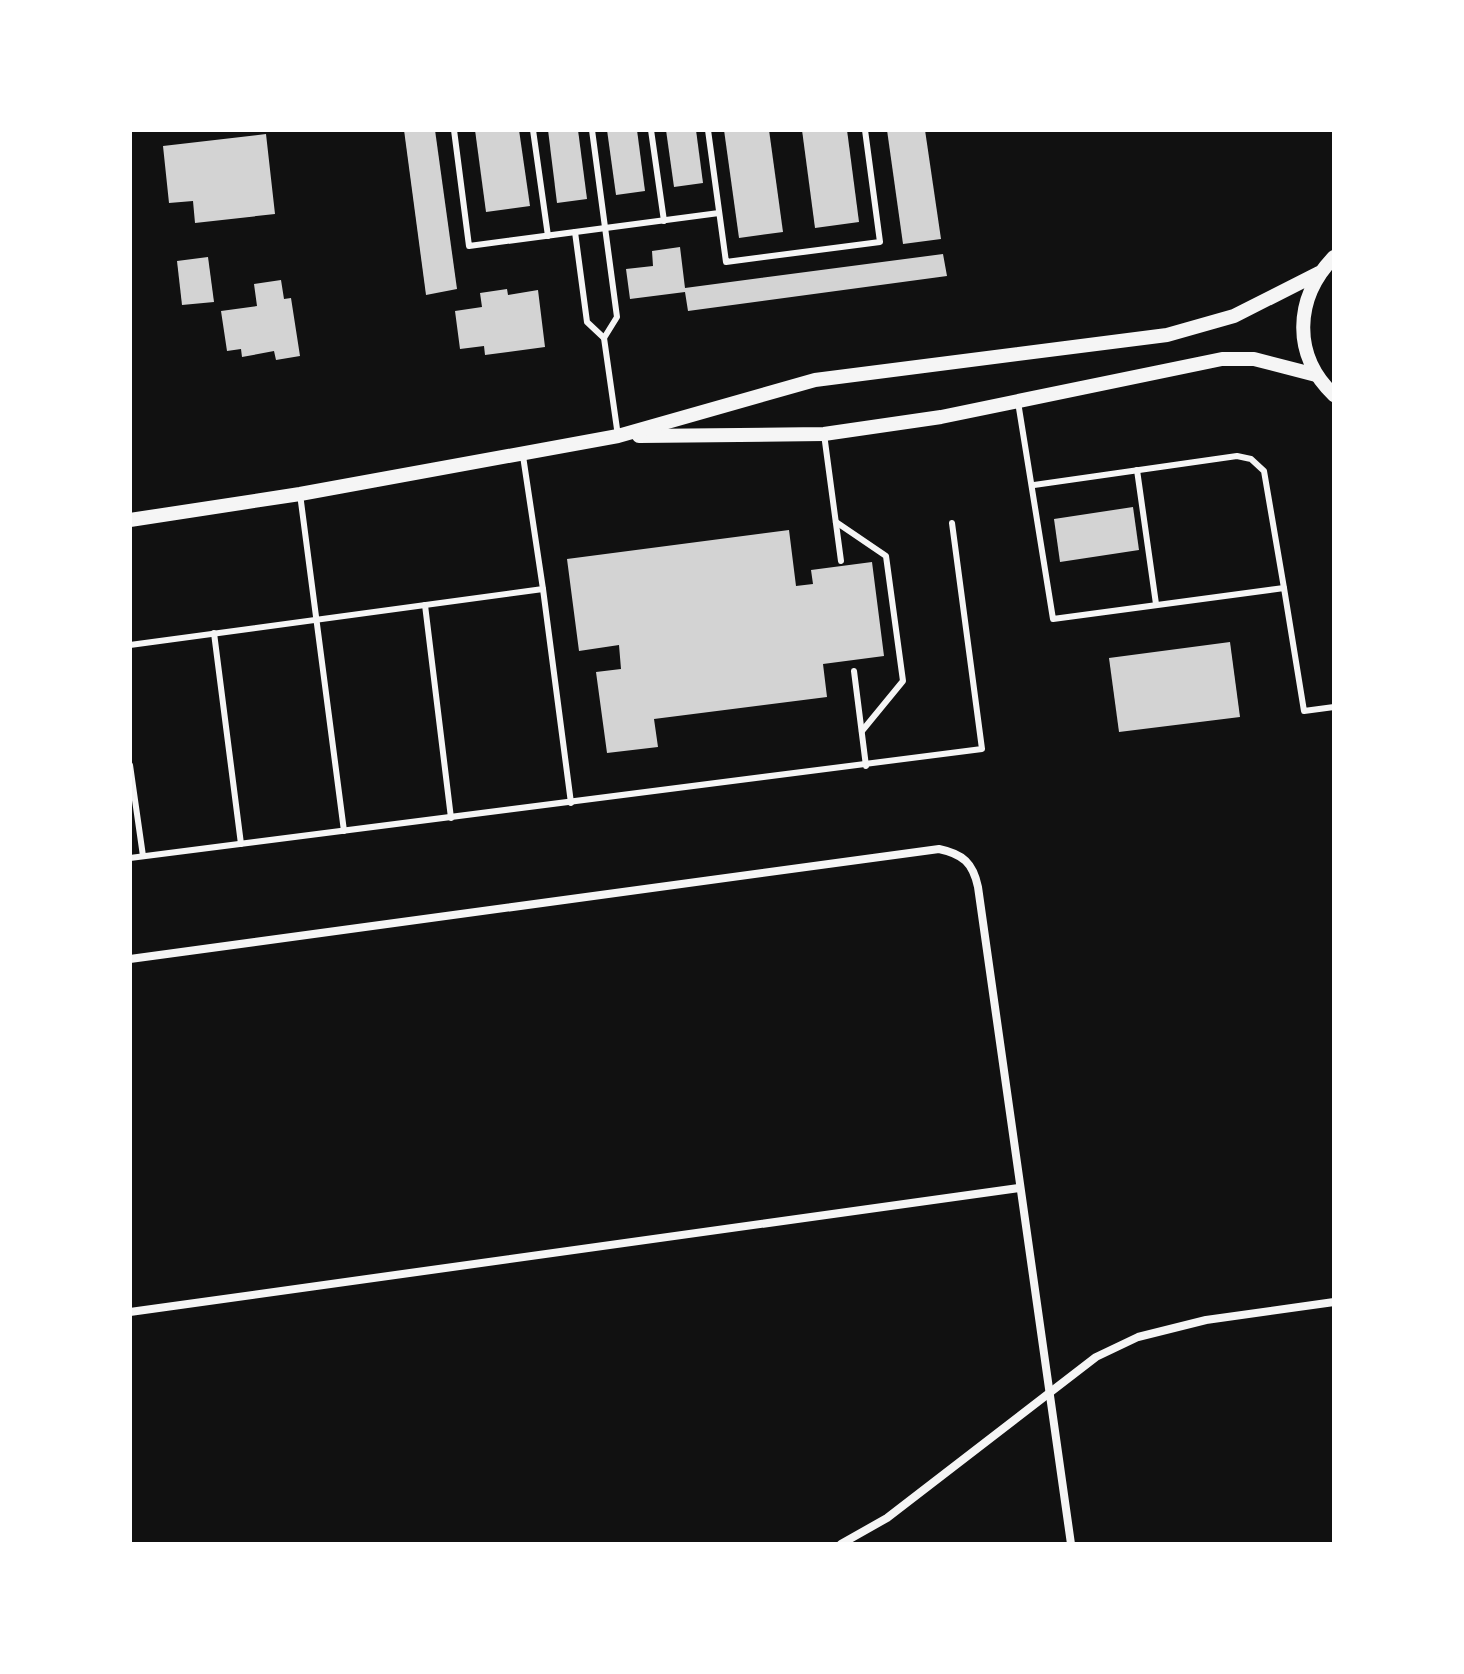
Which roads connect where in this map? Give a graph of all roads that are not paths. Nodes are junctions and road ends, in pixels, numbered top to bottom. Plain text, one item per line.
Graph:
1 (454, 130) edge
2 (533, 130) edge
3 (592, 130) edge
4 (651, 130) edge
5 (708, 130) edge
6 (865, 130) edge
7 (719, 213) junction
8 (664, 221) junction
9 (606, 228) junction
10 (575, 232) junction
11 (548, 236) junction
12 (1334, 257) edge
13 (1319, 273) junction
14 (604, 338) junction
15 (1316, 375) junction
16 (1334, 395) edge
17 (1018, 402) junction
18 (824, 434) junction
19 (618, 436) junction
20 (522, 452) junction
21 (1137, 470) junction
22 (1034, 485) junction
23 (300, 494) junction
24 (130, 520) edge
25 (836, 522) junction
26 (952, 523) dead end
27 (841, 561) dead end
28 (1284, 588) junction
29 (543, 589) junction
30 (1156, 604) junction
31 (425, 605) junction
32 (318, 619) junction
33 (214, 633) junction
34 (130, 645) edge
35 (854, 671) dead end
36 (1334, 707) edge
37 (862, 731) junction
38 (130, 765) edge
39 (866, 766) junction
40 (571, 803) junction
41 (451, 818) junction
42 (344, 831) junction
43 (241, 844) junction
44 (143, 856) junction
45 (130, 858) edge
46 (130, 959) edge
47 (1019, 1188) junction
48 (1334, 1302) edge
49 (130, 1312) edge
50 (1051, 1391) junction
51 (841, 1544) edge
52 (1071, 1544) edge

1 - 11 lane
2 - 11 lane
3 - 9 lane
4 - 8 lane
5 - 7 lane
6 - 7 lane
7 - 8 lane
8 - 9 lane
9 - 10 lane
9 - 14 lane
10 - 11 lane
10 - 14 lane
12 - 13 street
13 - 15 street
13 - 19 street
14 - 19 lane
15 - 16 street
15 - 17 street
17 - 18 street
17 - 22 lane
18 - 19 street
18 - 25 lane
19 - 20 street
20 - 23 street
20 - 29 lane
21 - 22 lane
21 - 28 lane
21 - 30 lane
22 - 30 lane
23 - 24 street
23 - 32 lane
25 - 27 lane
25 - 37 lane
26 - 39 lane
28 - 30 lane
28 - 36 lane
29 - 31 lane
29 - 40 lane
31 - 32 lane
31 - 41 lane
32 - 33 lane
32 - 42 lane
33 - 34 lane
33 - 43 lane
35 - 37 lane
37 - 39 lane
38 - 44 lane
39 - 40 lane
40 - 41 lane
41 - 42 lane
42 - 43 lane
43 - 44 lane
44 - 45 lane
46 - 47 street
47 - 49 street
47 - 50 street
48 - 50 street
50 - 51 street
50 - 52 street

